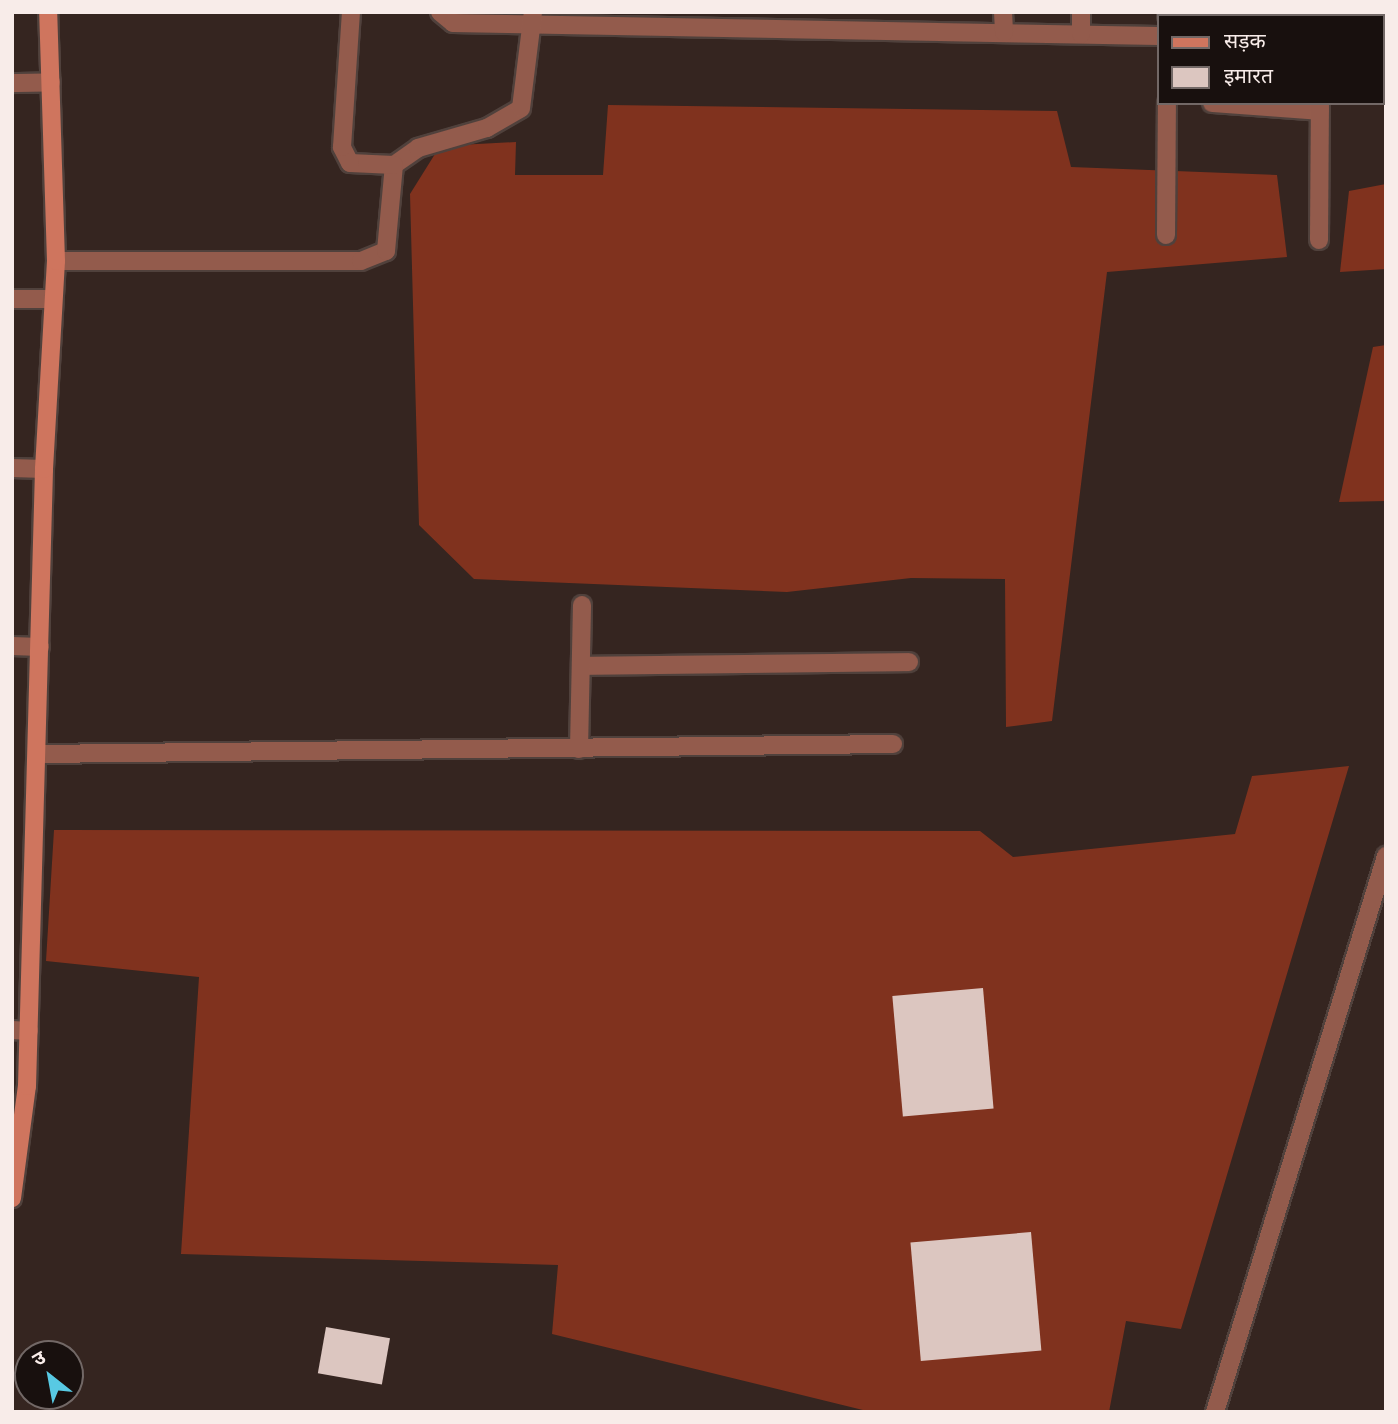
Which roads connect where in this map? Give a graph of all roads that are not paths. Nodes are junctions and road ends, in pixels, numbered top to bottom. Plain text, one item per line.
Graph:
1 (48, 12) edge
2 (351, 12) edge
3 (440, 12) edge
4 (1003, 12) edge
5 (1081, 12) edge
6 (533, 18) edge
7 (684, 19) edge
8 (1004, 32) junction
9 (1081, 34) junction
10 (1156, 36) edge
11 (51, 82) junction
12 (12, 83) edge
13 (1167, 105) edge
14 (1266, 105) edge
15 (1320, 107) edge
16 (394, 164) junction
17 (1166, 235) dead end
18 (1319, 240) dead end
19 (56, 261) junction
20 (12, 299) edge
21 (53, 299) junction
22 (12, 468) edge
23 (44, 469) junction
24 (582, 606) dead end
25 (12, 646) edge
26 (40, 647) junction
27 (909, 662) dead end
28 (581, 666) junction
29 (892, 744) dead end
30 (579, 749) junction
31 (38, 754) junction
32 (1386, 856) edge
33 (20, 1030) edge
34 (16, 1166) edge
35 (12, 1198) edge
36 (1215, 1412) edge

1 - 11 main road
2 - 16 street
3 - 6 street
4 - 8 street
5 - 9 street
6 - 7 street
6 - 16 street
7 - 8 street
8 - 9 street
9 - 10 street
11 - 12 street
11 - 19 main road
13 - 17 street
14 - 15 street
15 - 18 street
16 - 19 street
19 - 21 main road
20 - 21 street
21 - 23 main road
22 - 23 street
23 - 26 main road
24 - 28 street
25 - 26 street
26 - 31 main road
27 - 28 street
28 - 30 street
29 - 30 street
30 - 31 street
31 - 33 main road
32 - 36 street
33 - 34 main road
34 - 35 main road

